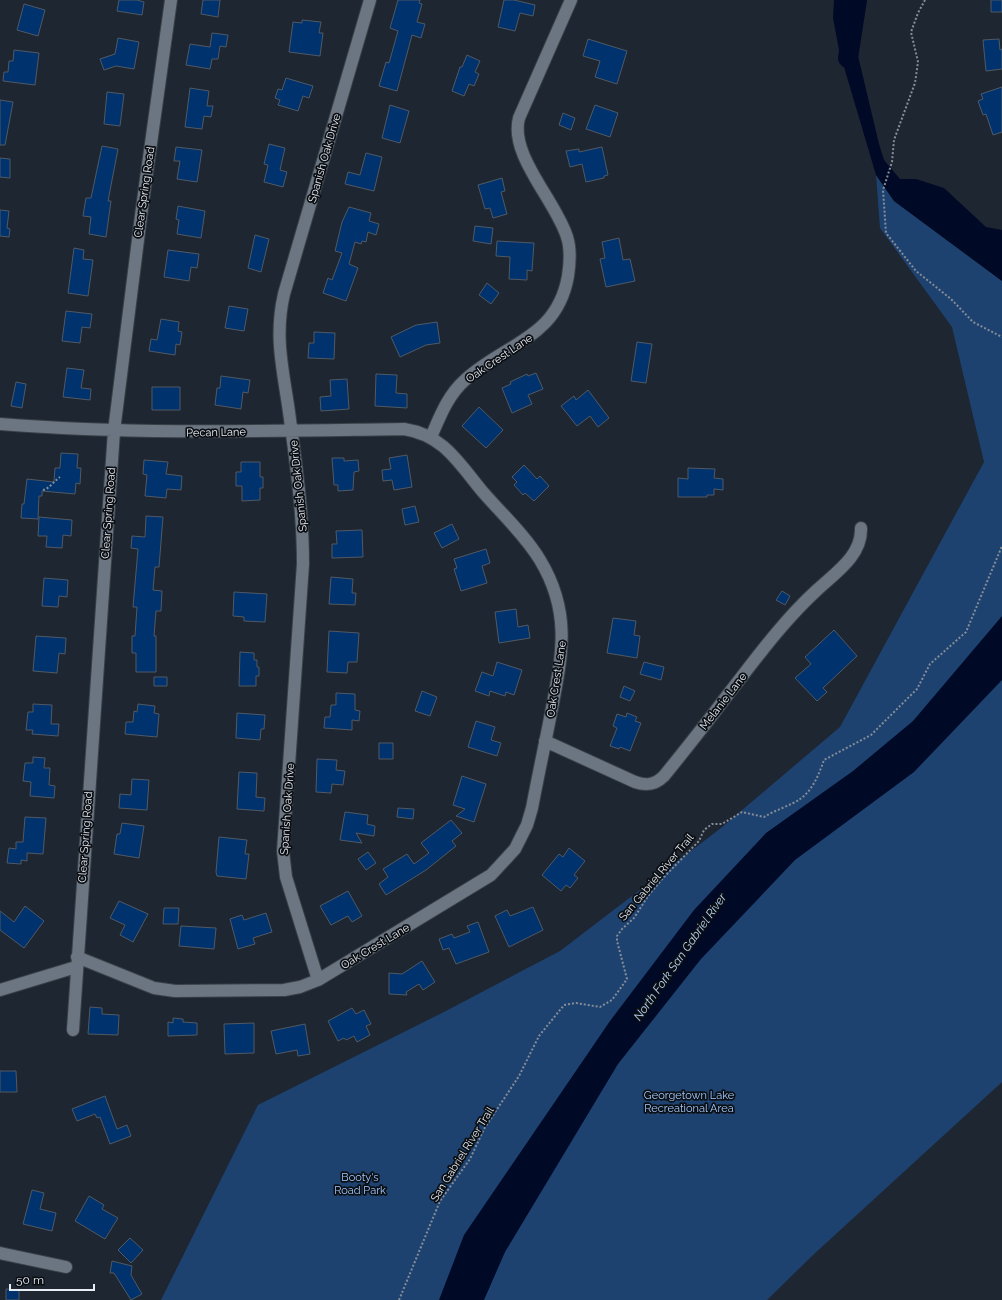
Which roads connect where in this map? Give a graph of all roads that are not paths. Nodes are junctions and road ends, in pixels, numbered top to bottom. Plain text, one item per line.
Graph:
1 (171, 0) edge
2 (370, 0) edge
3 (571, 0) edge
4 (0, 424) edge
5 (292, 430) junction
6 (114, 431) junction
7 (431, 437) junction
8 (862, 528) dead end
9 (545, 741) junction
10 (76, 962) junction
11 (318, 980) junction
12 (0, 990) edge
13 (73, 1030) dead end
14 (0, 1253) edge
15 (66, 1267) dead end

1 - 6 street, Clear Spring Road
2 - 5 street, Spanish Oak Drive
3 - 7 street, Oak Crest Lane
4 - 6 street, Pecan Lane
5 - 6 street, Pecan Lane
5 - 7 street, Pecan Lane
5 - 11 street, Spanish Oak Drive
6 - 10 street, Clear Spring Road
7 - 9 street, Oak Crest Lane
8 - 9 street, Melanie Lane
9 - 11 street, Oak Crest Lane
10 - 11 street, Oak Crest Lane
10 - 12 street
10 - 13 street, Clear Spring Road
14 - 15 street

